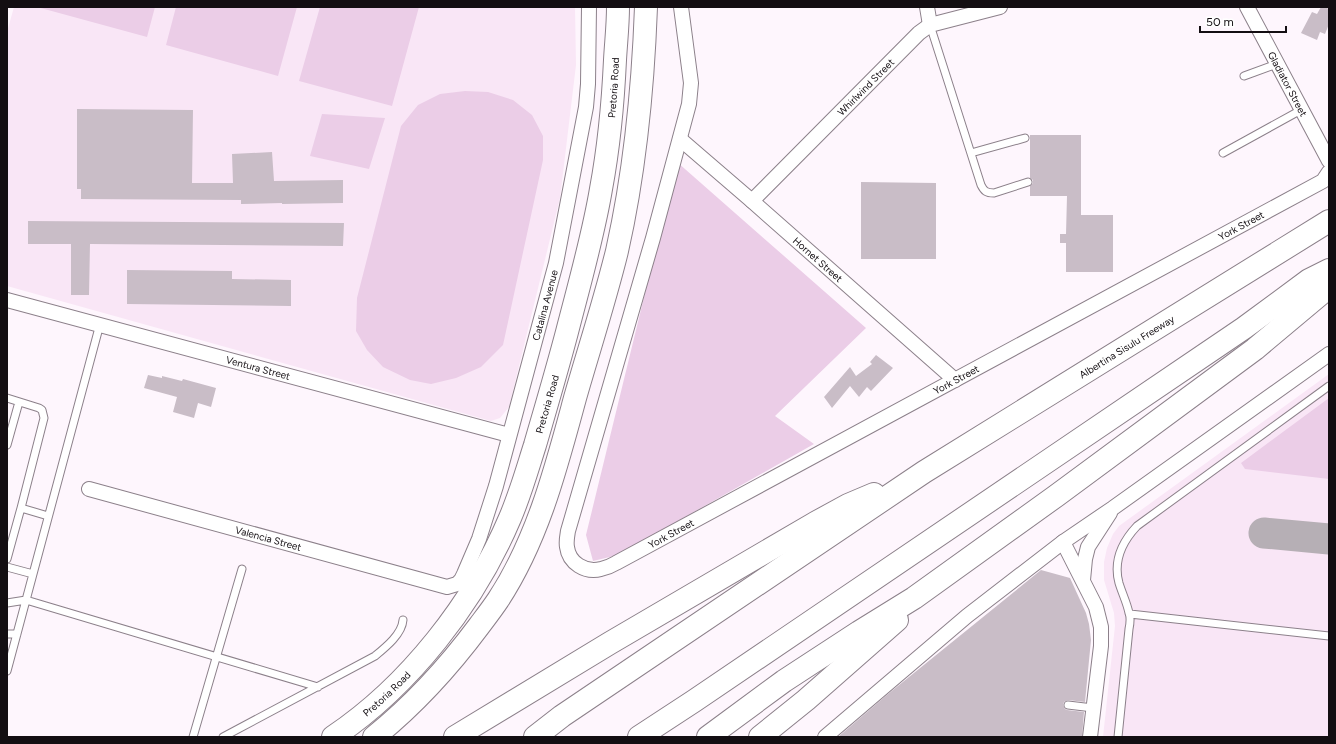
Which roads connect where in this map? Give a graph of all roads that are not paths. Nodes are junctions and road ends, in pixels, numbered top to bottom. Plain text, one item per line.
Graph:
1 (588, 7) edge
2 (618, 7) edge
3 (646, 7) edge
4 (681, 7) edge
5 (927, 7) edge
6 (1000, 7) edge
7 (1247, 7) edge
8 (930, 25) junction
9 (1277, 64) junction
10 (1244, 76) dead end
11 (1301, 110) junction
12 (1025, 138) dead end
13 (680, 139) junction
14 (971, 153) junction
15 (1223, 153) dead end
16 (1329, 161) edge
17 (1329, 172) edge
18 (1028, 182) dead end
19 (752, 201) junction
20 (1329, 221) edge
21 (1329, 270) edge
22 (1329, 287) edge
23 (7, 300) edge
24 (100, 324) junction
25 (1329, 354) edge
26 (955, 380) junction
27 (1329, 386) edge
28 (7, 398) edge
29 (20, 402) junction
30 (509, 436) junction
31 (7, 446) edge
32 (924, 472) junction
33 (89, 489) dead end
34 (21, 508) junction
35 (1113, 508) junction
36 (48, 516) junction
37 (1062, 542) junction
38 (7, 558) edge
39 (7, 567) edge
40 (242, 569) dead end
41 (33, 574) junction
42 (1083, 580) junction
43 (448, 587) joint
44 (914, 598) junction
45 (26, 600) junction
46 (7, 603) edge
47 (1130, 614) junction
48 (403, 620) dead end
49 (7, 634) edge
50 (17, 634) junction
51 (1329, 636) edge
52 (217, 656) junction
53 (7, 671) edge
54 (318, 687) junction
55 (1068, 705) dead end
56 (1093, 708) junction
57 (194, 737) edge
58 (223, 737) edge
59 (333, 737) edge
60 (374, 737) edge
61 (455, 737) edge
62 (535, 737) edge
63 (639, 737) edge
64 (708, 737) edge
65 (760, 737) edge
66 (825, 737) edge
67 (1090, 737) edge
68 (1118, 737) edge

1 - 30 street, Catalina Avenue
2 - 59 main road, Pretoria Road
3 - 60 main road
4 - 13 street
5 - 8 street
6 - 8 street, Whirlwind Street
7 - 9 street, Gladiator Street
8 - 14 lane
8 - 19 street, Whirlwind Street
9 - 10 lane
9 - 11 street, Gladiator Street
11 - 15 lane
11 - 16 street, Gladiator Street
12 - 14 lane
13 - 19 street, Hornet Street
13 - 26 street, York Street
14 - 18 lane
17 - 26 street, York Street
19 - 26 street, Hornet Street
20 - 32 main road, Albertina Sisulu Freeway
21 - 63 main road
22 - 44 main road
23 - 24 street, Ventura Street
24 - 30 street, Ventura Street
24 - 36 lane
25 - 35 street
27 - 47 lane
28 - 29 lane
29 - 31 lane
29 - 34 lane
30 - 43 street, Catalina Avenue
32 - 61 main road
32 - 62 main road
33 - 43 street, Valencia Street
34 - 36 lane
34 - 38 lane
35 - 37 street
35 - 42 street
36 - 41 lane
37 - 42 street
37 - 66 street
39 - 41 lane
40 - 52 lane
41 - 45 lane
42 - 56 street
44 - 64 main road
44 - 65 main road
45 - 46 lane
45 - 50 lane
45 - 52 lane
47 - 51 lane
47 - 68 lane
48 - 54 lane
49 - 50 lane
50 - 53 lane
52 - 54 lane
52 - 57 lane
54 - 58 lane
55 - 56 lane
56 - 67 street

